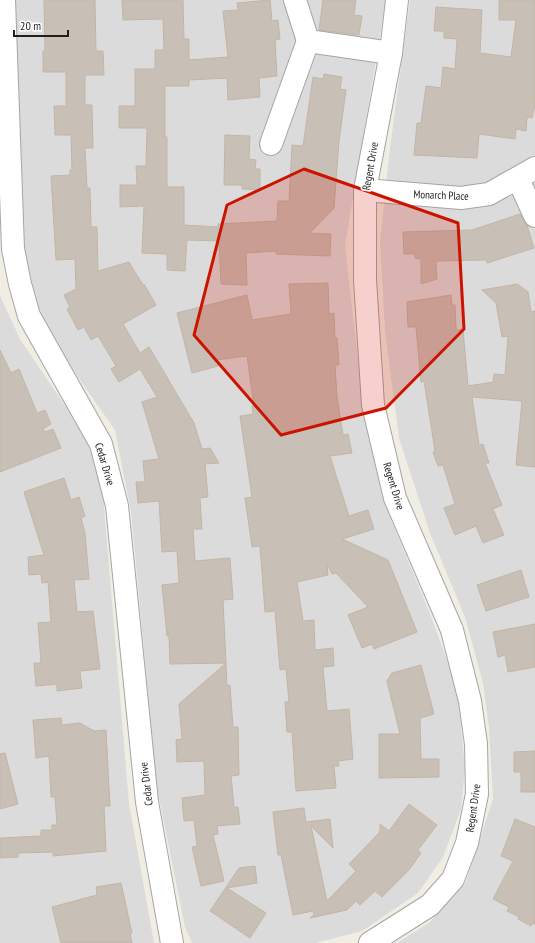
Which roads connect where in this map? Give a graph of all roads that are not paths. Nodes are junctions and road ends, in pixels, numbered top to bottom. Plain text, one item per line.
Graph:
1 (4, 0) edge
2 (295, 0) edge
3 (397, 0) edge
4 (308, 41) junction
5 (391, 53) junction
6 (270, 144) dead end
7 (5, 145) edge
8 (527, 173) edge
9 (365, 190) junction
10 (535, 216) edge
11 (172, 943) edge
12 (370, 943) edge

1 - 7 street, Cedar Drive
2 - 4 street
3 - 5 street, Regent Drive
4 - 5 street
4 - 6 street
5 - 9 street, Regent Drive
7 - 11 street, Cedar Drive
8 - 9 street, Monarch Place
8 - 10 street
9 - 12 street, Regent Drive

